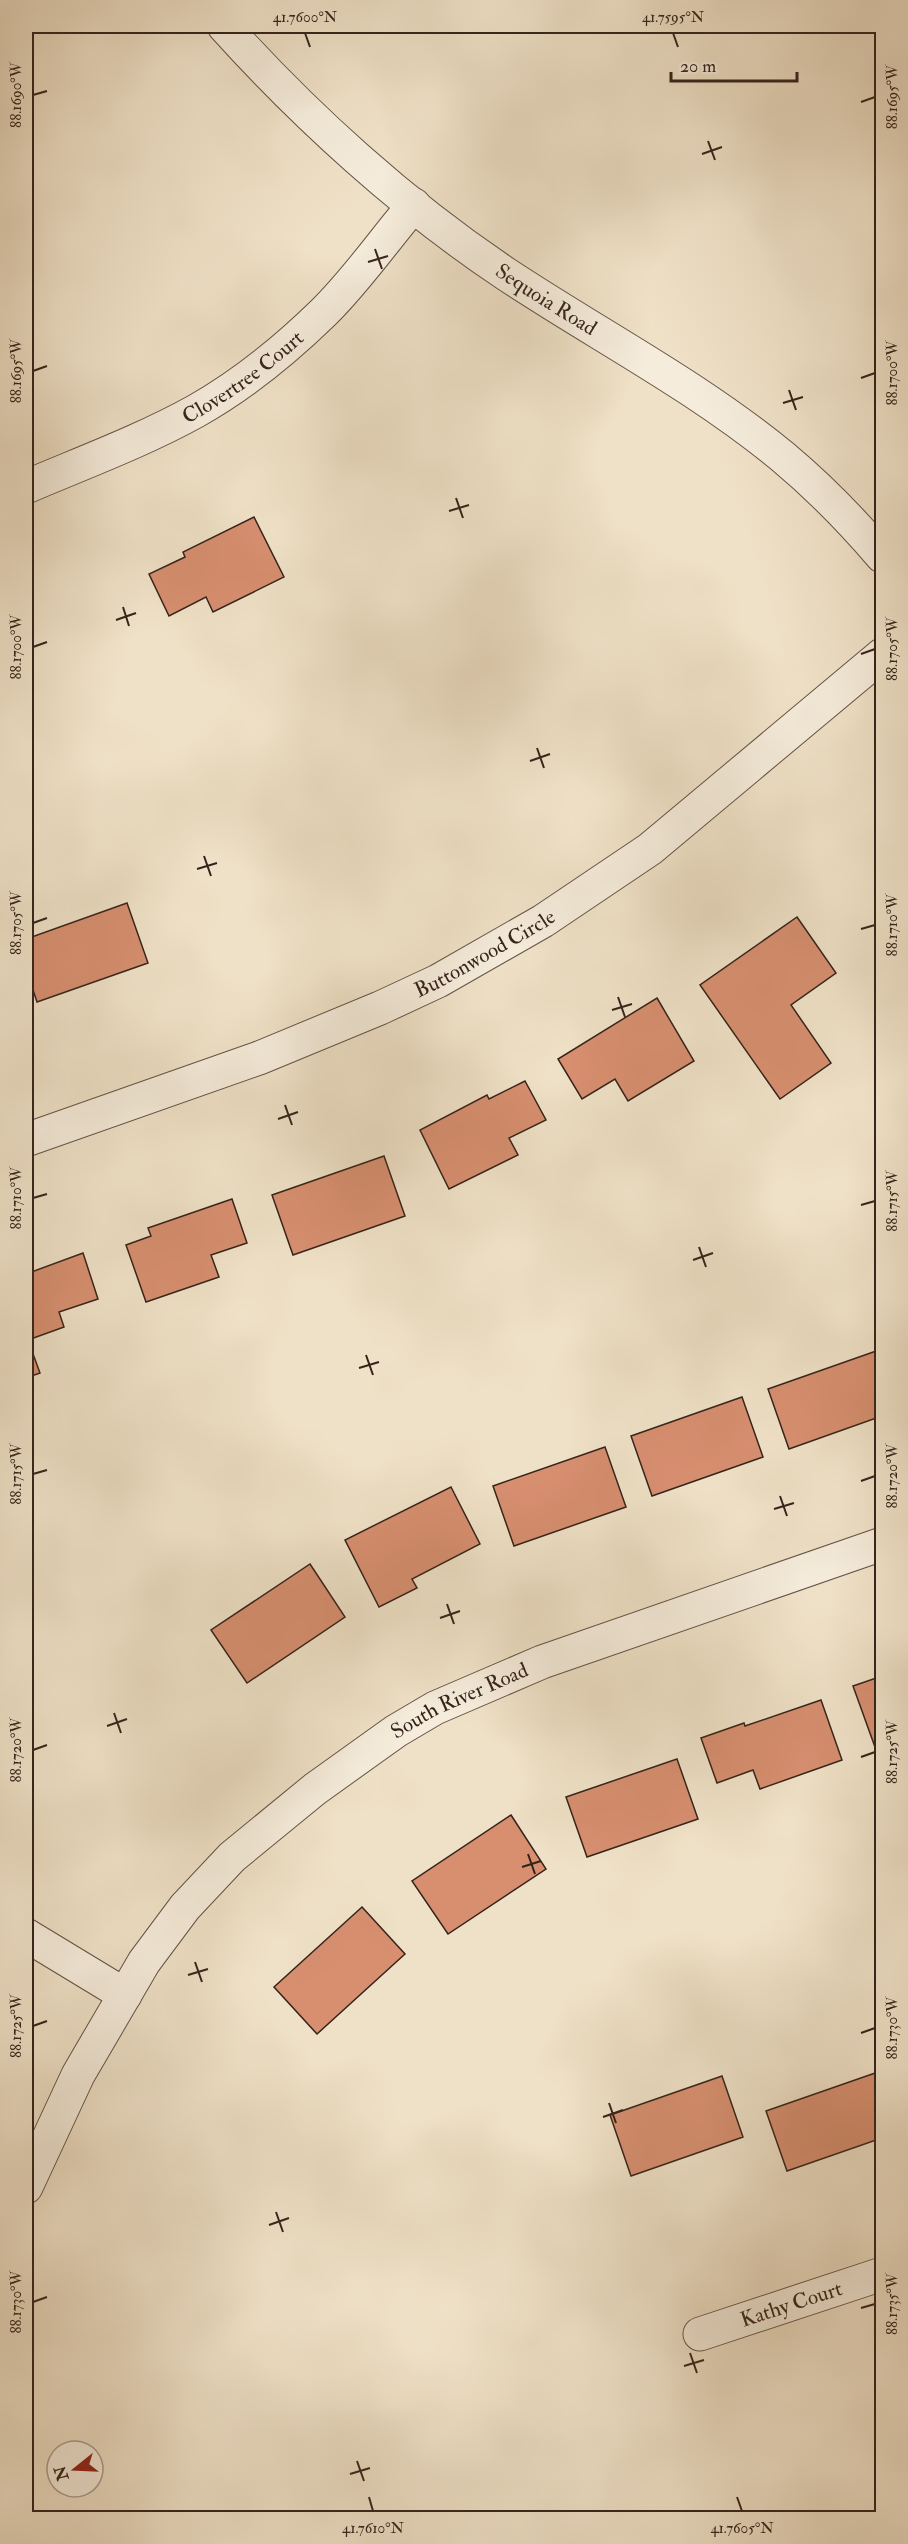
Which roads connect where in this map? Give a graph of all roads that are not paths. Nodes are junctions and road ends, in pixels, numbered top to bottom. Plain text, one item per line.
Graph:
1 (224, 26) edge
2 (414, 205) junction
3 (26, 487) edge
4 (882, 556) edge
5 (882, 655) edge
6 (26, 1140) edge
7 (882, 1544) edge
8 (26, 1935) edge
9 (125, 1995) junction
10 (26, 2187) edge
11 (882, 2274) edge
12 (700, 2334) dead end

1 - 2 street, Sequoia Road
2 - 3 street, Clovertree Court
2 - 4 street, Sequoia Road
5 - 6 street, Buttonwood Circle
7 - 9 street, South River Road
8 - 9 street
9 - 10 street, South River Road
11 - 12 street, Kathy Court

